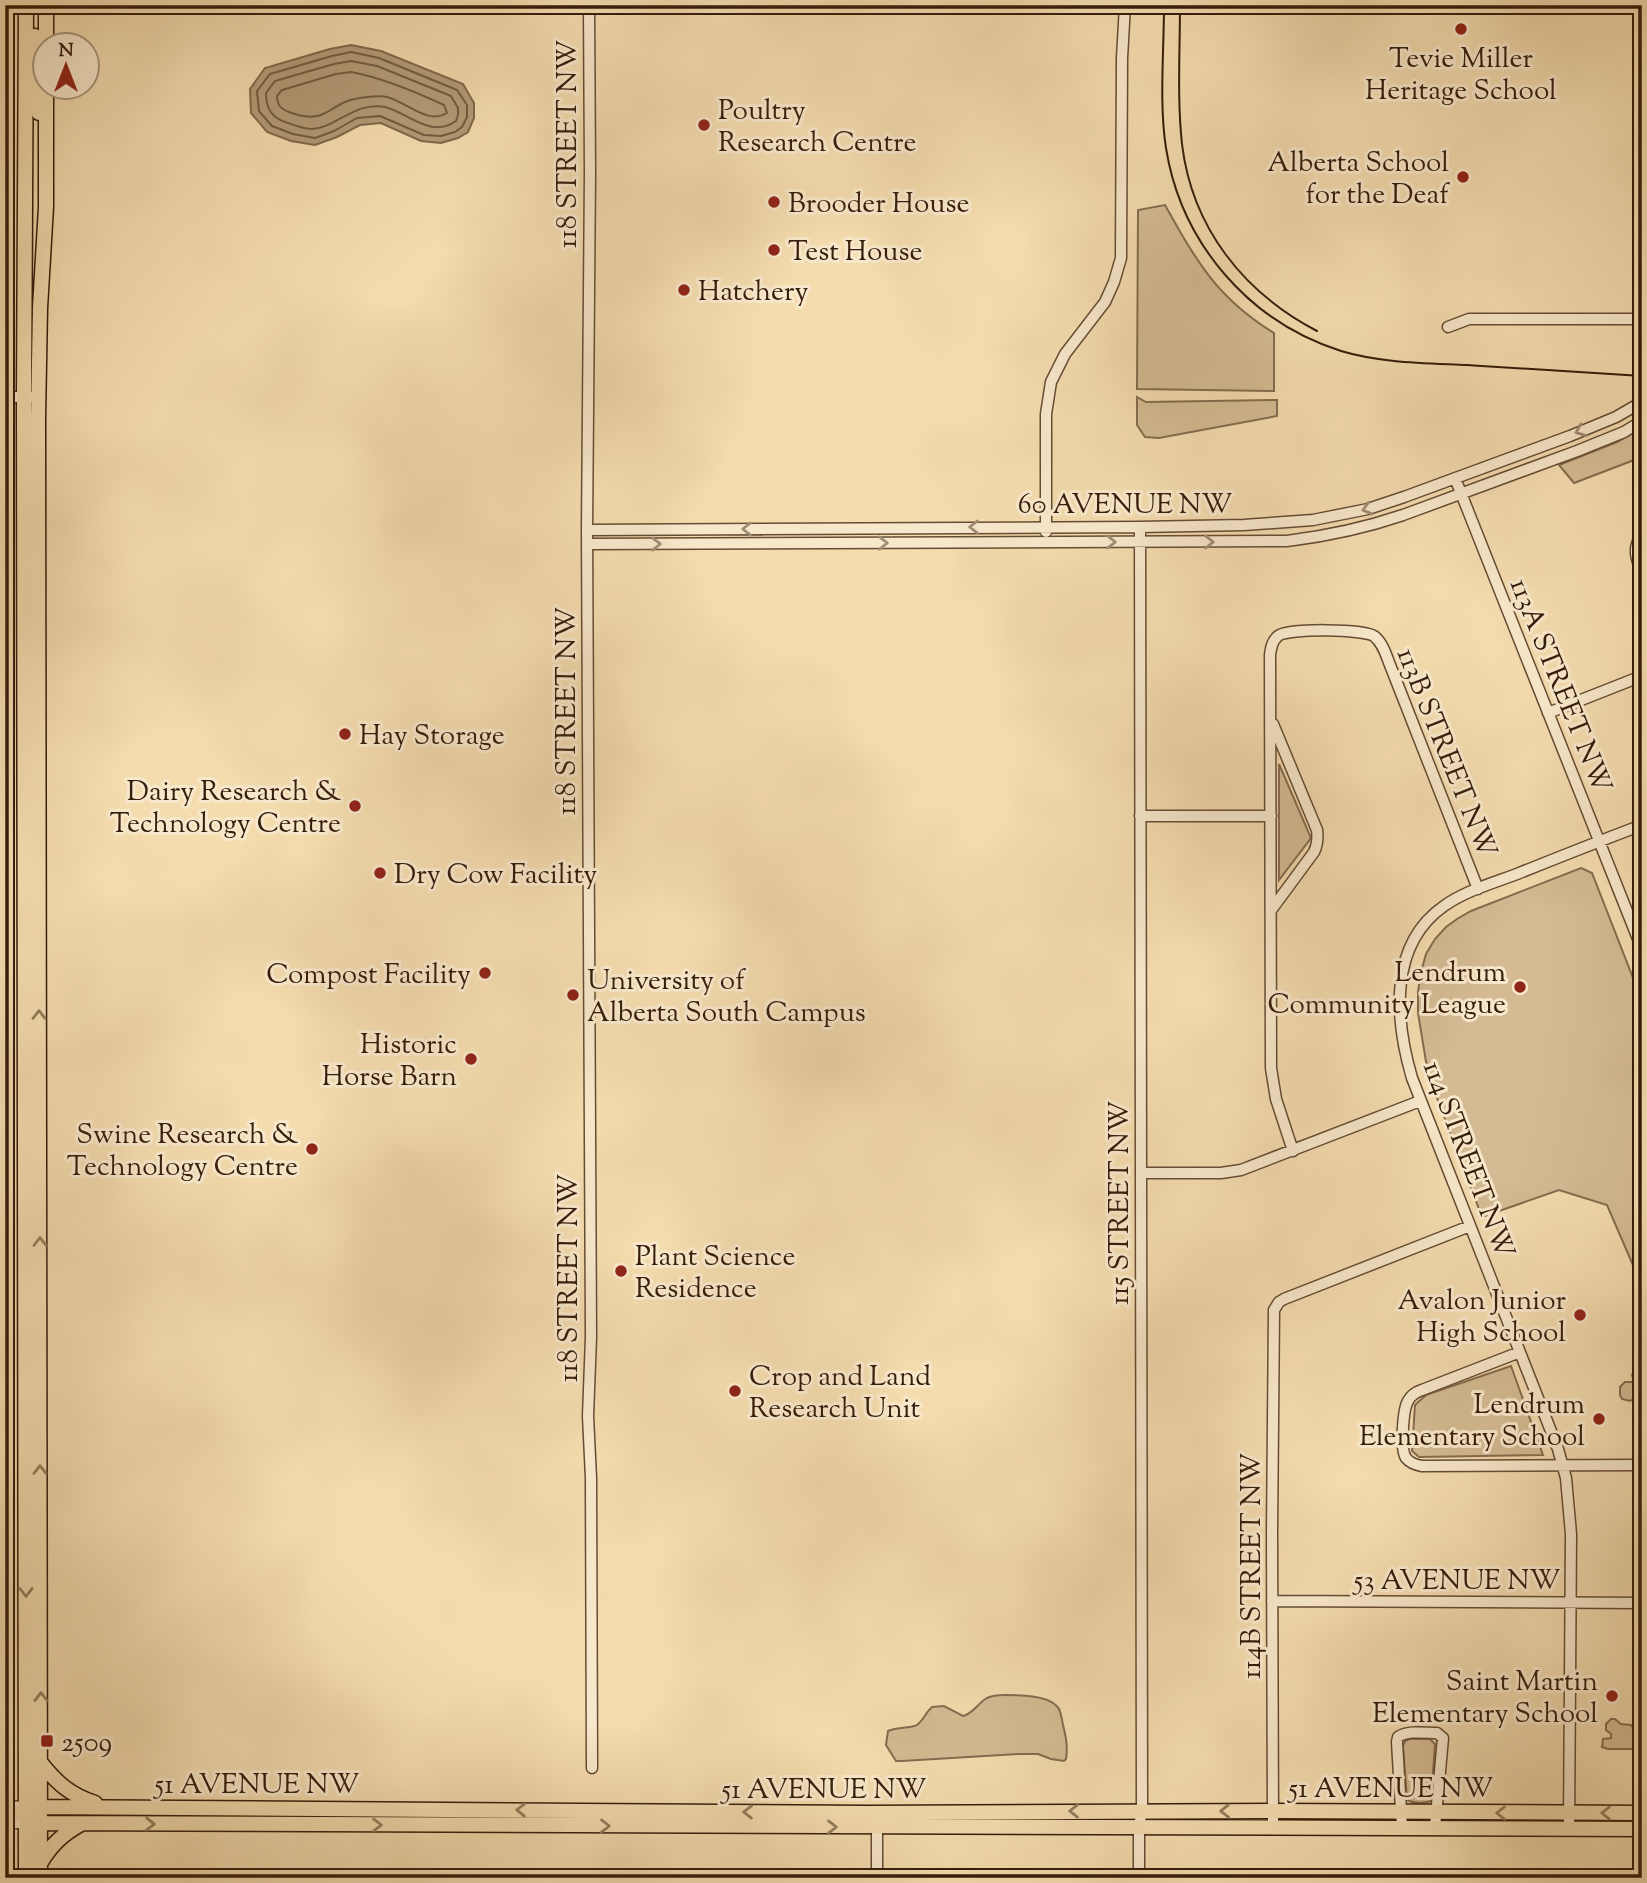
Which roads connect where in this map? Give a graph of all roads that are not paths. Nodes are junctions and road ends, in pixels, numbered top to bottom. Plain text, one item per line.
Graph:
1 (26, 5) edge
2 (34, 5) edge
3 (46, 5) edge
4 (589, 5) edge
5 (1125, 5) edge
6 (46, 32) edge
7 (46, 102) edge
8 (46, 159) junction
9 (1642, 319) edge
10 (1448, 327) dead end
11 (5, 397) edge
12 (31, 397) junction
13 (1642, 402) edge
14 (1642, 421) edge
15 (1455, 478) junction
16 (1462, 493) junction
17 (1046, 527) junction
18 (1140, 527) junction
19 (587, 530) junction
20 (1639, 538) edge
21 (1046, 542) junction
22 (1141, 542) junction
23 (587, 544) junction
24 (1642, 573) edge
25 (1642, 676) edge
26 (1548, 713) junction
27 (1270, 718) junction
28 (1140, 816) junction
29 (1271, 816) junction
30 (1642, 825) edge
31 (1600, 841) junction
32 (1478, 889) junction
33 (1271, 909) junction
34 (1642, 949) edge
35 (1420, 1101) junction
36 (1293, 1151) junction
37 (1142, 1173) junction
38 (1470, 1226) junction
39 (1520, 1352) junction
40 (1642, 1465) edge
41 (1563, 1466) junction
42 (1272, 1601) junction
43 (1570, 1603) junction
44 (1642, 1603) edge
45 (41, 1763) junction
46 (592, 1768) dead end
47 (5, 1806) edge
48 (106, 1807) junction
49 (145, 1807) junction
50 (1273, 1811) junction
51 (1570, 1813) junction
52 (1642, 1813) edge
53 (5, 1814) edge
54 (34, 1815) junction
55 (1141, 1819) junction
56 (1402, 1819) junction
57 (878, 1820) junction
58 (1436, 1820) junction
59 (5, 1823) edge
60 (82, 1824) junction
61 (1273, 1827) junction
62 (1569, 1828) junction
63 (1642, 1829) edge
64 (40, 1871) edge
65 (26, 1878) edge
66 (877, 1878) edge
67 (1139, 1878) edge

1 - 12 main road
2 - 8 main road
3 - 6 main road
4 - 19 street, 118 STREET NW
5 - 17 street
7 - 8 main road
8 - 12 main road
9 - 10 street
11 - 12 street
45 -> 12 main road
12 -> 54 main road
13 -> 15 street, 60 AVENUE NW
14 - 16 street, 60 AVENUE NW
15 - 16 street, 113A STREET NW
15 -> 18 street, 60 AVENUE NW
22 -> 16 street, 60 AVENUE NW
16 - 26 street, 113A STREET NW
17 - 18 street, 60 AVENUE NW
17 -> 19 street, 60 AVENUE NW
17 - 21 street
18 - 22 street, 115 STREET NW
19 - 23 street, 118 STREET NW
20 - 24 street
21 -> 22 street, 60 AVENUE NW
23 -> 21 street, 60 AVENUE NW
22 - 28 street, 115 STREET NW
23 - 46 street, 118 STREET NW
25 - 26 street
26 - 31 street, 113A STREET NW
27 - 29 street
27 - 32 street, 113B STREET NW
27 - 33 street
28 - 29 street
28 - 37 street, 115 STREET NW
29 - 33 street
30 - 31 street, 114 STREET NW
31 - 32 street, 114 STREET NW
31 - 34 street, 113A STREET NW
32 - 35 street, 114 STREET NW
33 - 36 street
35 - 36 street
35 - 38 street, 114 STREET NW
36 - 37 street
37 - 55 street, 115 STREET NW
38 - 39 street, 114 STREET NW
38 - 42 street, 114B STREET NW
39 - 41 street, 114 STREET NW
39 - 41 street
40 - 41 street
41 - 43 street, 114 STREET NW
42 - 43 street, 53 AVENUE NW
42 - 50 street, 114B STREET NW
43 - 44 street, 53 AVENUE NW
43 - 51 street, 114 STREET NW
45 - 48 main road
45 - 54 main road
47 - 54 street, 51 AVENUE NW
48 - 49 main road, 51 AVENUE NW
48 - 54 main road, 51 AVENUE NW
49 - 54 main road
57 -> 49 main road, 51 AVENUE NW
50 -> 55 main road, 51 AVENUE NW
50 - 56 main road, 51 AVENUE NW
50 - 61 street, 114B STREET NW
52 -> 51 main road, 51 AVENUE NW
51 -> 58 main road, 51 AVENUE NW
51 - 62 street, 114 STREET NW
53 - 54 main road
54 - 59 street, 51 AVENUE NW
54 - 60 main road, 51 AVENUE NW
54 - 64 main road
54 - 65 main road
55 - 57 main road, 51 AVENUE NW
55 - 61 main road, 51 AVENUE NW
55 - 67 street, 115 STREET NW
56 - 58 main road, 51 AVENUE NW
56 - 58 street
56 - 61 main road, 51 AVENUE NW
60 -> 57 main road, 51 AVENUE NW
57 - 66 street
58 - 62 main road, 51 AVENUE NW
60 - 64 main road
62 - 63 main road, 51 AVENUE NW

